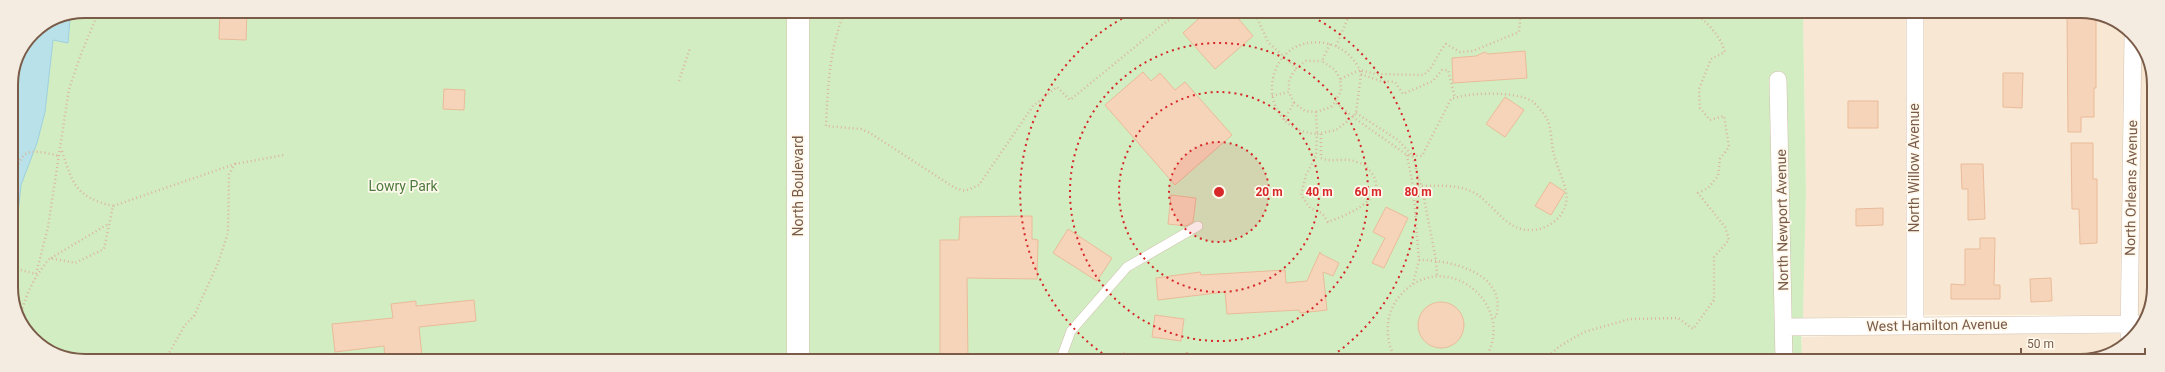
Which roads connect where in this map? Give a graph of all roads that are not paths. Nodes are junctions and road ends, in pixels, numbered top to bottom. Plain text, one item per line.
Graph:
1 (798, 18) edge
2 (1914, 18) edge
3 (2133, 44) edge
4 (1778, 80) dead end
5 (1198, 226) dead end
6 (2134, 324) edge
7 (1914, 325) junction
8 (1784, 327) junction
9 (798, 354) edge
10 (1063, 354) edge
11 (1784, 354) edge

1 - 9 street, North Boulevard
2 - 7 street, North Willow Avenue
3 - 6 street, North Orleans Avenue
4 - 8 street, North Newport Avenue
5 - 10 lane
6 - 7 street, West Hamilton Avenue
7 - 8 street, West Hamilton Avenue
8 - 11 street, North Newport Avenue

